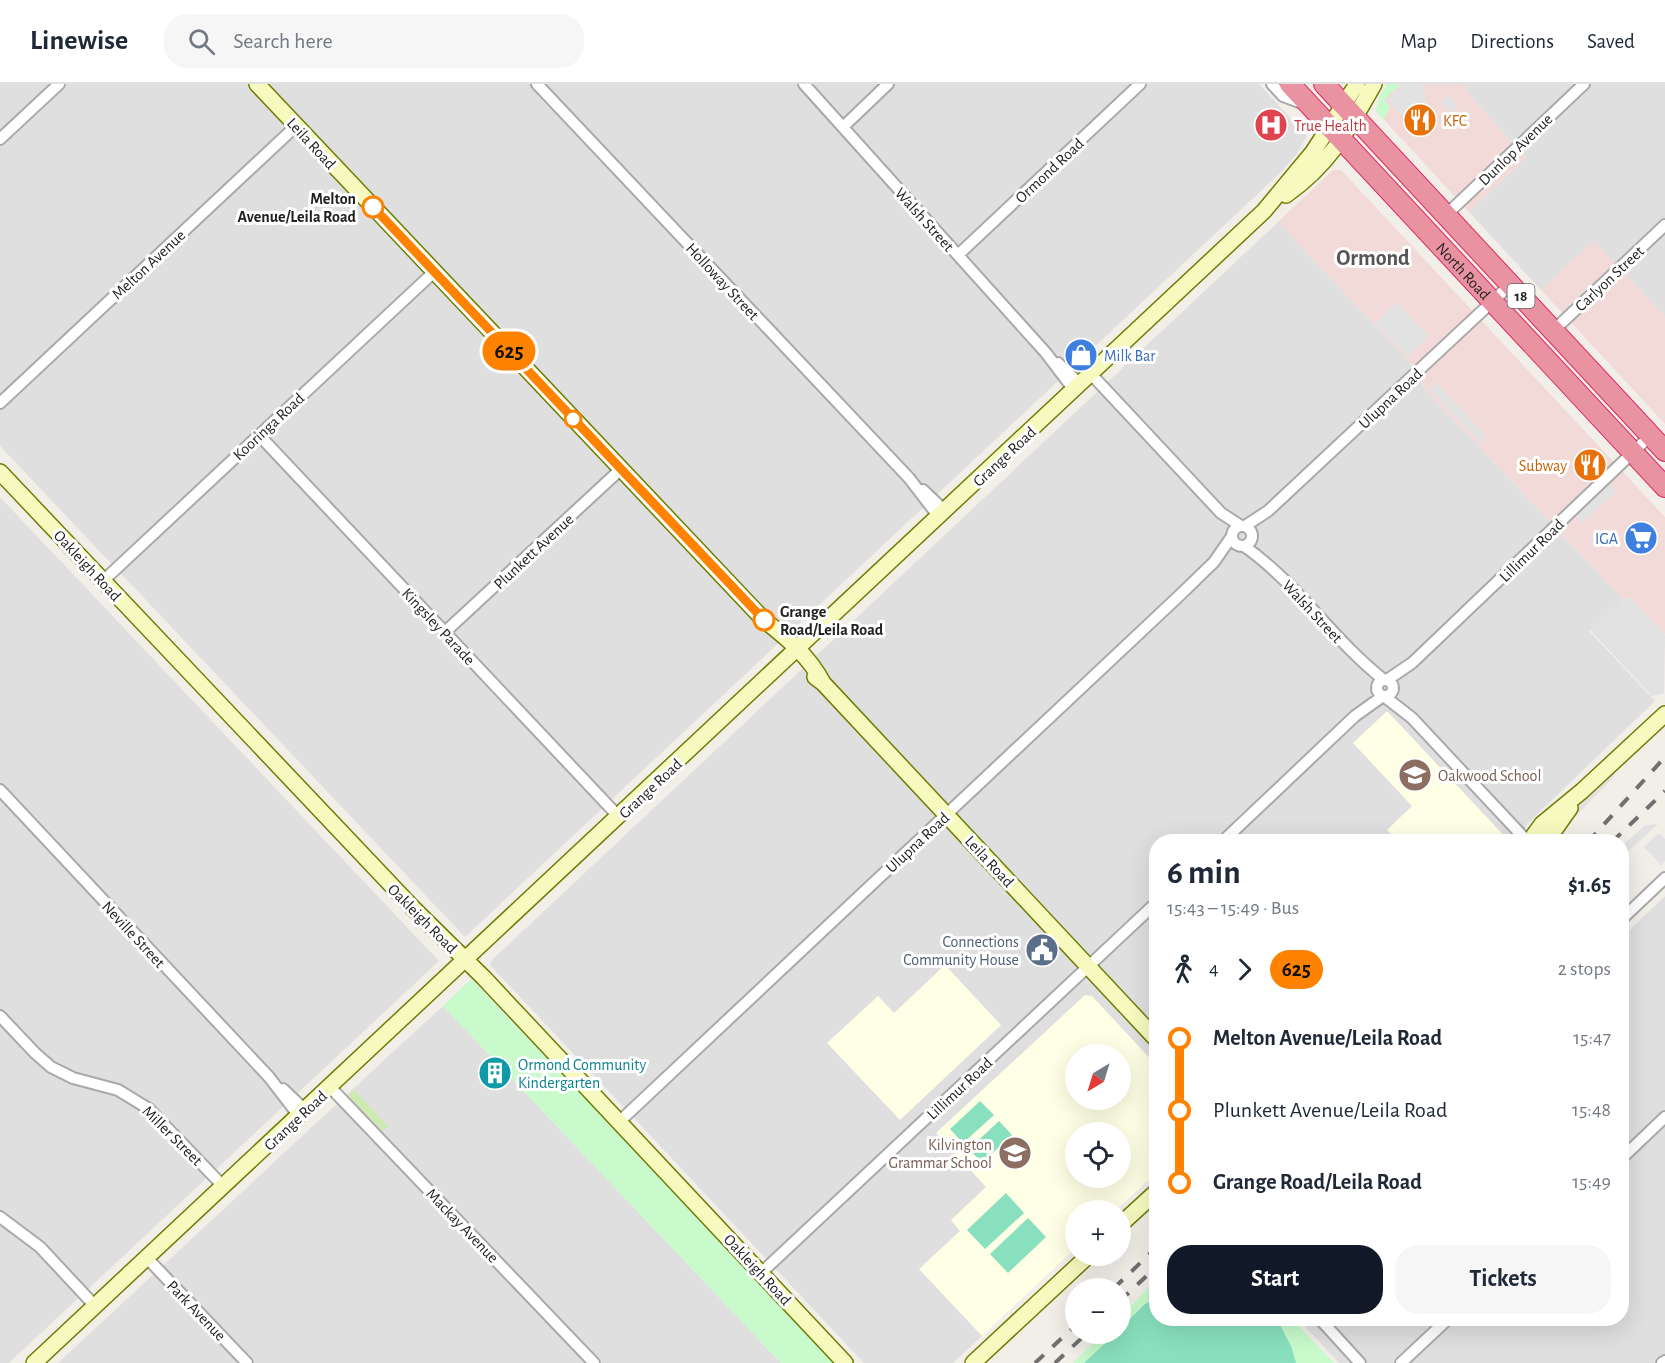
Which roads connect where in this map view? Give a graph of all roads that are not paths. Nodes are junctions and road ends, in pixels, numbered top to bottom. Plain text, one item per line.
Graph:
1 (59, 84) edge
2 (257, 84) edge
3 (537, 84) edge
4 (804, 84) edge
5 (888, 84) edge
6 (1140, 84) edge
7 (1272, 84) edge
8 (1290, 84) edge
9 (1324, 84) edge
10 (1357, 84) edge
11 (1374, 84) edge
12 (1584, 84) edge
13 (1311, 106) junction
14 (1349, 110) junction
15 (296, 126) junction
16 (843, 127) junction
17 (1336, 133) junction
18 (0, 139) edge
19 (1404, 168) junction
20 (1386, 188) junction
21 (1447, 214) junction
22 (1665, 225) edge
23 (958, 255) junction
24 (434, 272) junction
25 (1510, 285) junction
26 (1493, 302) junction
27 (1553, 331) junction
28 (1082, 383) junction
29 (0, 403) edge
30 (259, 435) junction
31 (1650, 436) junction
32 (1665, 451) edge
33 (1633, 453) junction
34 (621, 469) junction
35 (0, 472) edge
36 (1665, 487) edge
37 (942, 514) junction
38 (1242, 536) junction
39 (103, 581) junction
40 (445, 632) junction
41 (795, 652) junction
42 (1385, 688) junction
43 (1665, 714) edge
44 (0, 790) edge
45 (1582, 791) junction
46 (946, 814) junction
47 (619, 817) junction
48 (1230, 834) edge
49 (1521, 834) edge
50 (1535, 834) edge
51 (1552, 834) edge
52 (1665, 878) edge
53 (1149, 909) edge
54 (1629, 912) edge
55 (465, 961) junction
56 (1088, 966) junction
57 (0, 1017) edge
58 (1149, 1031) edge
59 (330, 1087) junction
60 (302, 1113) junction
61 (1665, 1117) edge
62 (619, 1122) junction
63 (1629, 1151) edge
64 (223, 1186) junction
65 (1149, 1198) edge
66 (1131, 1215) edge
67 (0, 1217) edge
68 (147, 1258) junction
69 (1077, 1266) edge
70 (761, 1273) junction
71 (95, 1306) junction
72 (1325, 1326) edge
73 (1440, 1326) edge
74 (34, 1363) edge
75 (247, 1363) edge
76 (594, 1363) edge
77 (845, 1363) edge
78 (973, 1363) edge
79 (1360, 1363) edge
80 (1401, 1363) edge

1 - 18 street
2 - 15 street, Leila Road
3 - 37 street, Holloway Street
4 - 16 street, Walsh Street
5 - 16 street
6 - 23 street, Ormond Road
7 - 13 street, North Road
8 - 13 highway, North Road / 18
9 - 14 highway, North Road / 18
10 - 14 street
11 - 14 street
12 - 21 street, Dunlop Avenue
13 - 17 highway, North Road / 18
14 - 17 street, Grange Road
14 - 19 highway, North Road / 18
15 - 24 street, Leila Road
15 - 29 street, Melton Avenue
16 - 23 street, Walsh Street
17 - 20 highway, North Road / 18
17 - 28 street, Grange Road
19 - 20 highway
19 - 21 highway, North Road / 18
20 - 26 highway, North Road / 18
21 - 25 highway, North Road / 18
22 - 27 street, Carlyon Street
23 - 28 street, Walsh Street
24 - 30 street, Kooringa Road
24 - 34 street, Leila Road
25 - 26 street, Ulupna Road
25 - 27 highway, North Road / 18
26 - 33 highway, North Road / 18
26 - 38 street, Ulupna Road
27 - 31 highway, North Road / 18
28 - 37 street, Grange Road
28 - 38 street, Walsh Street
30 - 39 street, Kooringa Road
30 - 40 street, Kingsley Parade
31 - 32 highway, North Road / 18
31 - 33 street, Lillimur Road
33 - 36 highway, North Road / 18
33 - 42 street, Lillimur Road
34 - 40 street, Plunkett Avenue
34 - 41 street, Leila Road
35 - 39 street, Oakleigh Road
37 - 41 street, Grange Road
38 - 42 street, Walsh Street
38 - 46 street, Ulupna Road
39 - 55 street, Oakleigh Road
40 - 47 street, Kingsley Parade
41 - 46 street, Leila Road
41 - 47 street, Grange Road
42 - 48 street, Lillimur Road
42 - 49 street, Walsh Street
43 - 45 street
44 - 60 street, Neville Street
45 - 50 street
45 - 51 street
46 - 56 street, Leila Road
46 - 62 street, Ulupna Road
47 - 55 street, Grange Road
52 - 54 street
53 - 56 street, Lillimur Road
55 - 59 street, Grange Road
55 - 62 street, Oakleigh Road
56 - 58 street, Leila Road
56 - 70 street, Lillimur Road
57 - 64 street, Miller Street
59 - 60 street, Grange Road
59 - 76 street, Mackay Avenue
60 - 64 street, Grange Road
61 - 63 street
62 - 70 street, Oakleigh Road
64 - 68 street, Grange Road
65 - 66 street
67 - 71 street
68 - 71 street, Grange Road
68 - 75 street, Park Avenue
69 - 78 street
70 - 77 street, Oakleigh Road
71 - 74 street, Grange Road
72 - 79 street
73 - 80 street

